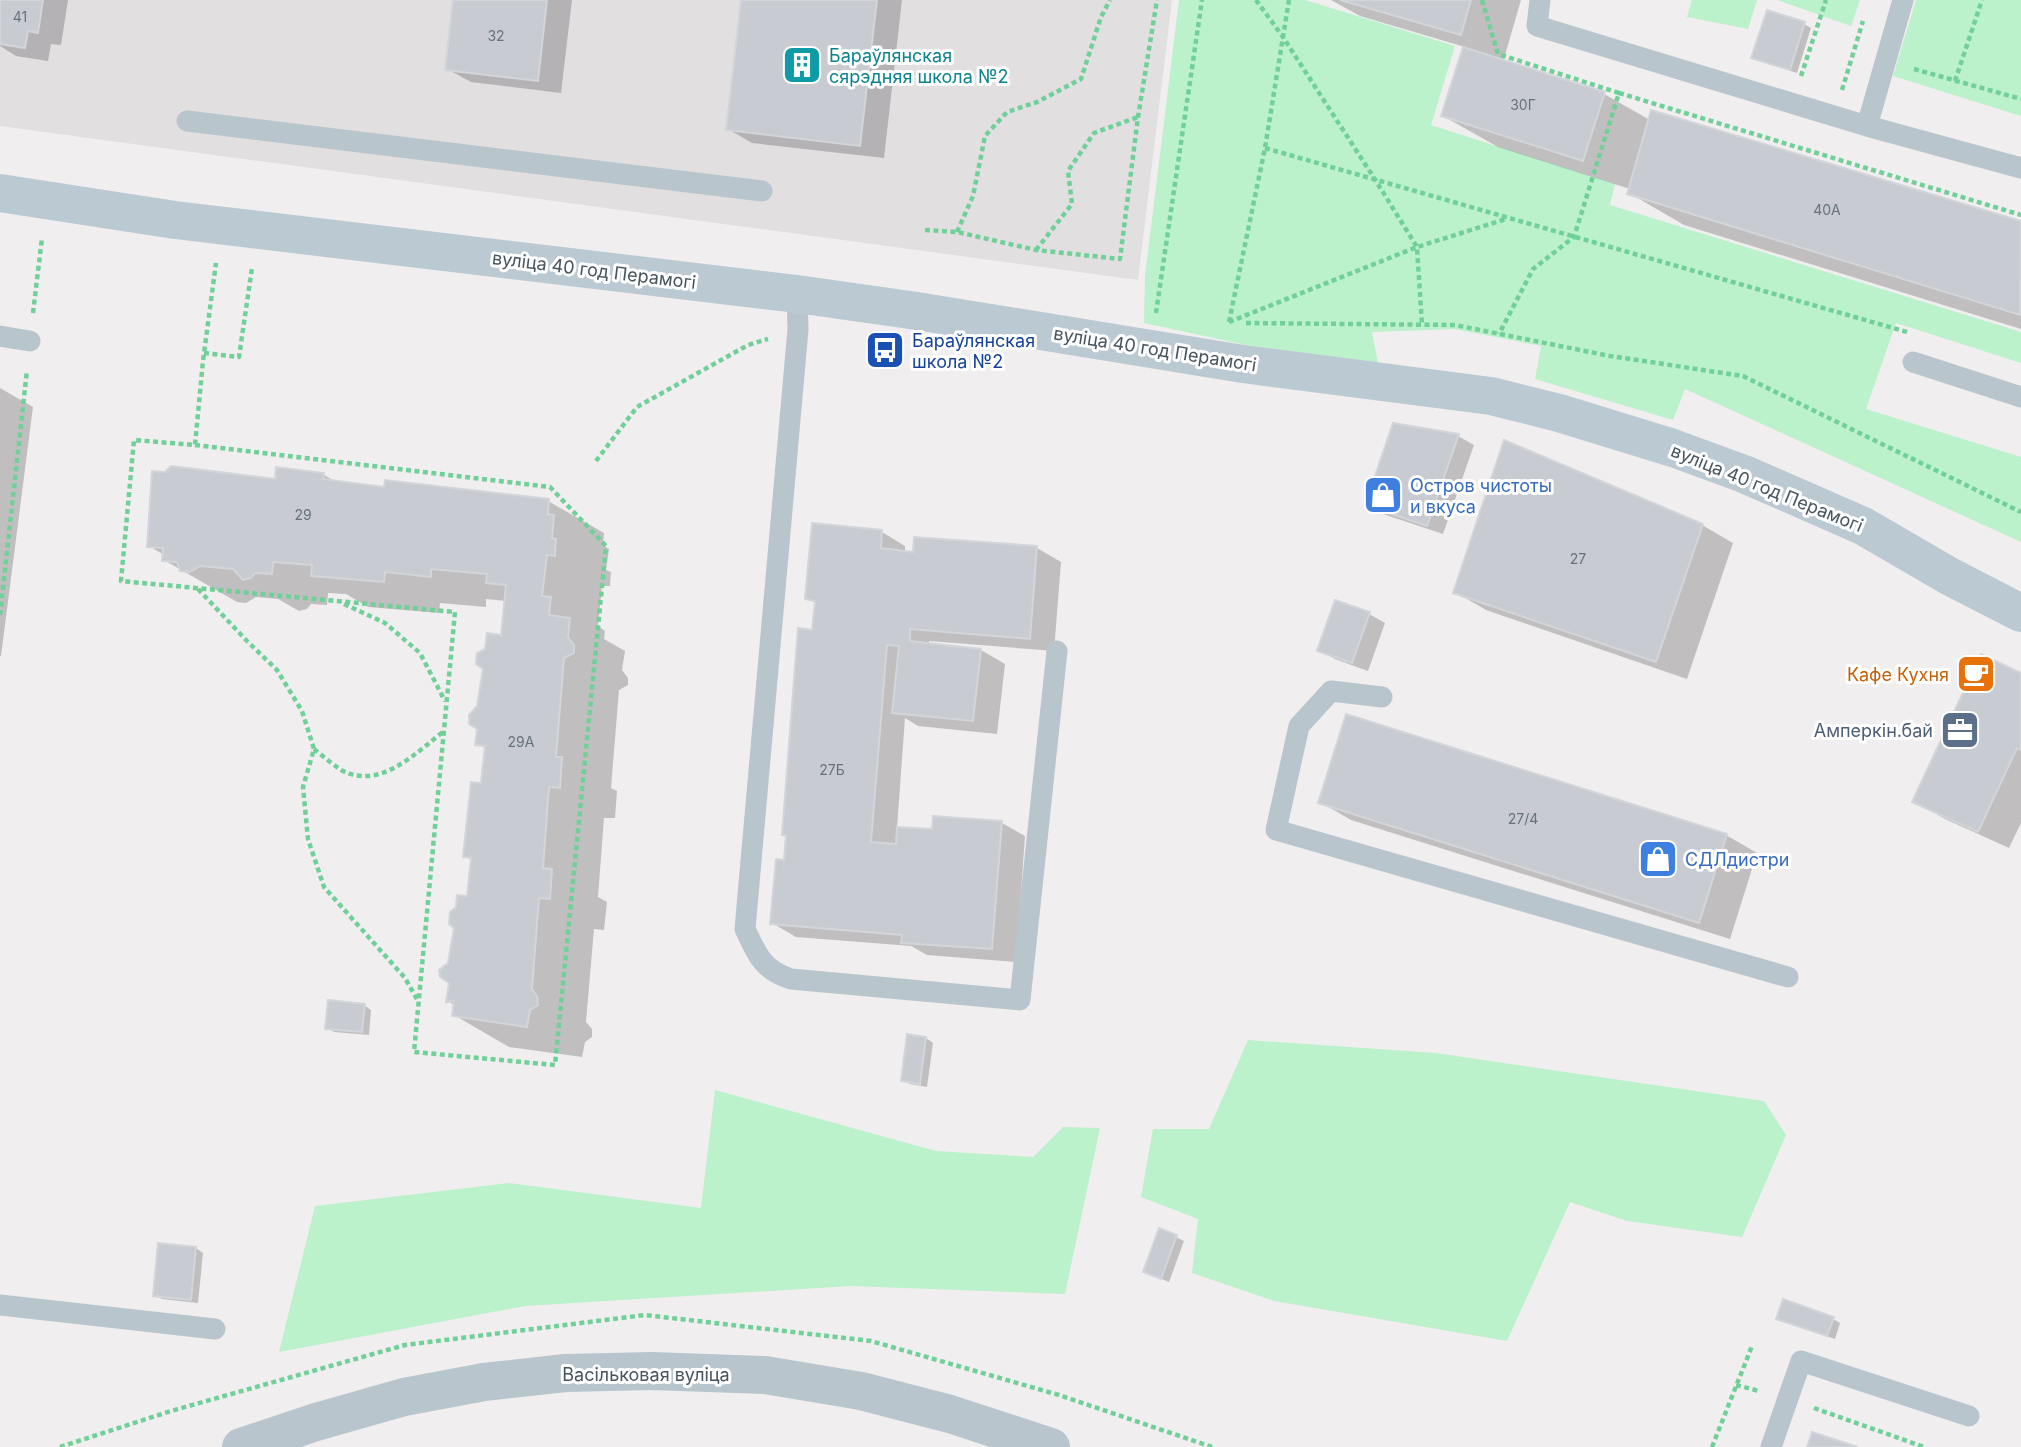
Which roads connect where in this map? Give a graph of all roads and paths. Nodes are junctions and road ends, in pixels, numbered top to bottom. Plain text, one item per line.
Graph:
1 (1110, 0) edge
2 (1157, 0) edge
3 (1202, 0) edge
4 (1256, 0) edge
5 (1289, 0) edge
6 (1482, 0) edge
7 (1540, 0) edge
8 (1826, 0) edge
9 (1903, 0) edge
10 (1982, 0) edge
11 (1865, 13) dead end
12 (1283, 37) junction
13 (1853, 52) junction
14 (1885, 61) junction
15 (1955, 81) junction
16 (1619, 93) junction
17 (2021, 99) edge
18 (1793, 103) junction
19 (1834, 116) junction
20 (1138, 117) junction
21 (187, 121) dead end
22 (1867, 126) junction
23 (1265, 149) junction
24 (2021, 168) edge
25 (1376, 181) junction
26 (762, 191) dead end
27 (0, 193) edge
28 (2021, 215) edge
29 (1508, 218) junction
30 (222, 226) junction
31 (43, 230) dead end
32 (925, 230) dead end
33 (957, 232) junction
34 (1574, 237) junction
35 (1417, 247) junction
36 (1036, 250) junction
37 (253, 261) dead end
38 (797, 293) junction
39 (1155, 314) dead end
40 (1228, 322) junction
41 (1422, 325) junction
42 (1499, 334) junction
43 (1918, 335) dead end
44 (0, 336) edge
45 (30, 341) junction
46 (748, 345) dead end
47 (204, 353) junction
48 (1913, 362) dead end
49 (2021, 397) edge
50 (195, 445) junction
51 (596, 461) dead end
52 (2021, 512) edge
53 (198, 588) junction
54 (341, 602) junction
55 (2021, 614) edge
56 (0, 615) edge
57 (1058, 651) dead end
58 (1382, 697) dead end
59 (447, 704) junction
60 (444, 730) junction
61 (314, 749) junction
62 (1788, 977) dead end
63 (419, 1001) junction
64 (0, 1305) edge
65 (215, 1328) dead end
66 (1752, 1346) dead end
67 (1736, 1385) junction
68 (1788, 1399) junction
69 (1969, 1416) dead end
70 (262, 1444) edge
71 (1051, 1447) edge
72 (1712, 1447) edge
73 (1771, 1447) edge
74 (1924, 1447) edge

1 - 33 path
2 - 20 path
3 - 39 path
4 - 12 path
5 - 12 path
6 - 16 path
7 - 18 lane
8 - 18 path
9 - 14 lane
10 - 15 path
11 - 13 path
12 - 23 path
12 - 25 path
13 - 14 path
13 - 19 path
14 - 15 path
14 - 22 lane
15 - 17 path
16 - 28 path
16 - 34 path
18 - 19 lane
19 - 22 lane
20 - 36 path
20 - 36 path
21 - 26 lane
22 - 24 lane
23 - 25 path
23 - 40 path
25 - 29 path
25 - 35 path
27 - 30 street, вуліца 40 год Перамогі
29 - 34 path
29 - 35 path
30 - 38 street, вуліца 40 год Перамогі
30 - 47 path
31 - 45 path
32 - 33 path
33 - 36 path
34 - 42 path
34 - 43 path
35 - 40 path
35 - 41 path
37 - 47 path
38 - 55 street, вуліца 40 год Перамогі
38 - 57 lane
40 - 41 path
41 - 42 path
42 - 52 path
44 - 45 lane
45 - 56 path
46 - 51 path
47 - 50 path
48 - 49 lane
50 - 53 path
50 - 63 path
53 - 54 path
53 - 61 path
54 - 59 path
54 - 59 path
58 - 62 lane
59 - 60 path
60 - 61 path
60 - 63 path
61 - 63 path
64 - 65 lane
66 - 67 path
67 - 68 path
67 - 72 path
68 - 69 lane
68 - 73 lane
68 - 74 path
70 - 71 street, Васільковая вуліца

